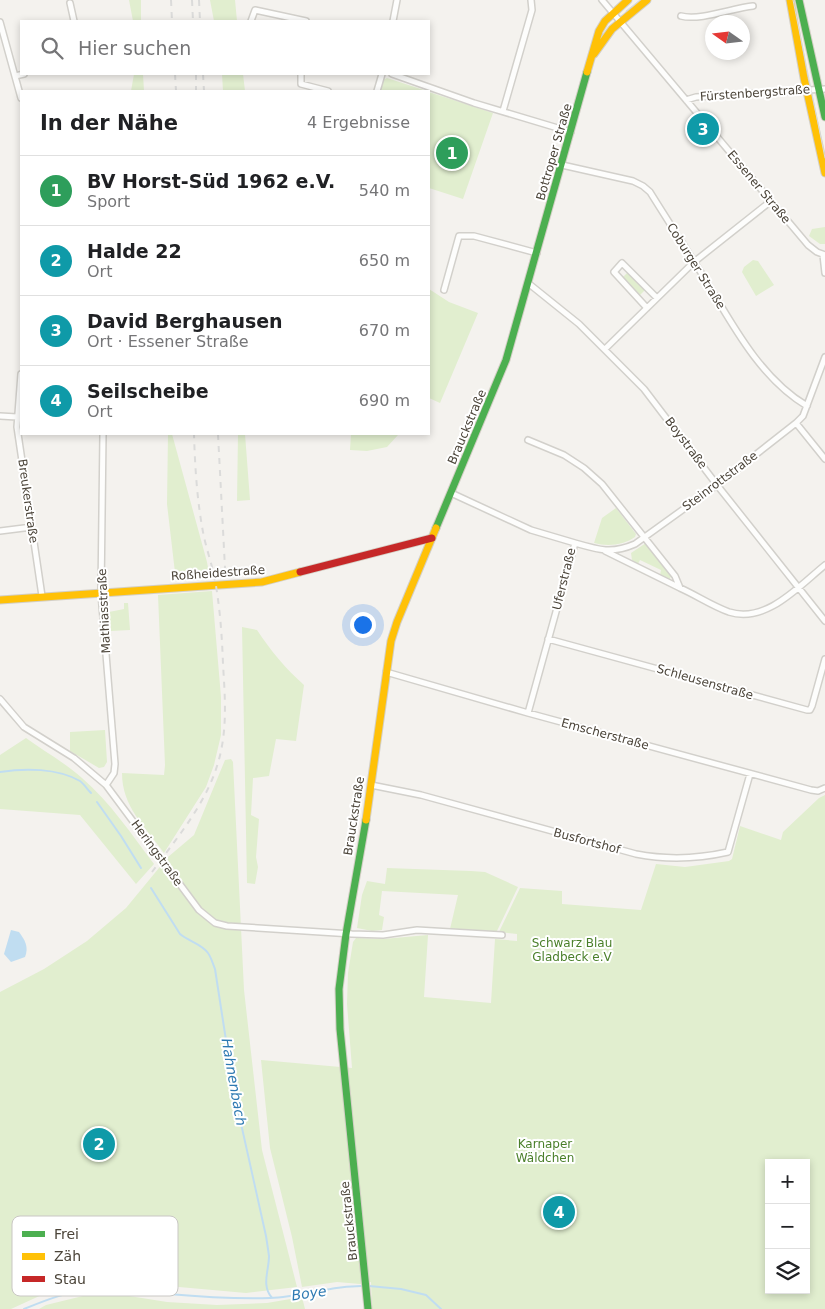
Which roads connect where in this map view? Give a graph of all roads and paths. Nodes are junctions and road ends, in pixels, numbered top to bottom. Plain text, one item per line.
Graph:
1 (397, 0) edge
2 (531, 0) edge
3 (602, 0) edge
4 (628, 0) edge
5 (647, 0) edge
6 (790, 0) edge
7 (799, 0) edge
8 (734, 2) dead end
9 (70, 3) dead end
10 (753, 6) dead end
11 (734, 8) junction
12 (613, 13) junction
13 (682, 16) dead end
14 (74, 20) edge
15 (252, 20) edge
16 (301, 20) edge
17 (393, 20) edge
18 (0, 22) edge
19 (620, 22) junction
20 (592, 56) junction
21 (20, 75) edge
22 (301, 75) edge
23 (382, 75) edge
24 (395, 75) edge
25 (15, 76) junction
26 (822, 89) edge
27 (324, 90) edge
28 (377, 90) edge
29 (807, 90) junction
30 (20, 94) edge
31 (686, 100) junction
32 (503, 111) junction
33 (825, 117) edge
34 (571, 132) junction
35 (562, 165) junction
36 (825, 173) edge
37 (771, 202) junction
38 (537, 253) junction
39 (824, 255) edge
40 (694, 262) junction
41 (825, 274) edge
42 (528, 283) junction
43 (444, 290) dead end
44 (657, 298) junction
45 (647, 308) junction
46 (605, 348) junction
47 (508, 355) joint
48 (825, 357) edge
49 (20, 385) edge
50 (807, 406) junction
51 (0, 416) edge
52 (17, 417) junction
53 (796, 423) junction
54 (19, 427) edge
55 (20, 435) edge
56 (103, 435) edge
57 (528, 440) dead end
58 (825, 459) edge
59 (717, 485) junction
60 (451, 493) junction
61 (32, 527) junction
62 (0, 531) edge
63 (644, 536) junction
64 (432, 538) junction
65 (575, 543) junction
66 (604, 551) junction
67 (825, 565) edge
68 (797, 587) junction
69 (680, 588) junction
70 (101, 593) junction
71 (42, 596) junction
72 (0, 600) edge
73 (825, 621) edge
74 (548, 638) junction
75 (825, 659) edge
76 (386, 672) junction
77 (0, 699) edge
78 (528, 713) junction
79 (750, 774) junction
80 (106, 785) junction
81 (371, 785) junction
82 (825, 788) edge
83 (346, 934) junction
84 (502, 935) dead end
85 (368, 1305) edge

1 - 17 street
2 - 32 street
3 - 12 street, Essener Straße
4 - 12 main road, Bottroper Straße
5 - 19 main road, Bottroper Straße
6 - 29 main road
7 - 26 main road
8 - 11 street
9 - 14 street
10 - 11 street
11 - 13 street
12 - 19 street, Essener Straße
12 - 20 main road, Bottroper Straße
15 - 16 street
18 - 25 street
19 - 20 main road, Bottroper Straße
19 - 31 street, Essener Straße
20 - 34 main road, Bottroper Straße
21 - 25 street
22 - 27 street
23 - 28 street
24 - 32 street
25 - 30 street
26 - 29 street, Fürstenbergstraße
26 - 33 main road
29 - 31 street, Fürstenbergstraße
29 - 36 main road
31 - 37 street, Essener Straße
32 - 34 street
34 - 35 main road, Bottroper Straße
35 - 38 main road, Bottroper Straße
35 - 40 street, Coburger Straße
37 - 39 street, Essener Straße
37 - 40 street
38 - 42 main road, Bottroper Straße
38 - 43 street
39 - 41 street, Essener Straße
40 - 44 street
40 - 50 street, Coburger Straße
42 - 46 street, Boystraße
42 - 47 main road, Bottroper Straße
44 - 45 street
44 - 45 street
45 - 46 street
46 - 59 street, Boystraße
47 - 60 main road, Brauckstraße
48 - 50 street, Steinrottstraße
49 - 52 street, Breukerstraße
50 - 53 street, Steinrottstraße
51 - 52 street
52 - 54 street, Breukerstraße
53 - 58 street
53 - 59 street, Steinrottstraße
55 - 61 street, Breukerstraße
56 - 70 street, Mathiasstraße
57 - 63 street
59 - 63 street, Steinrottstraße
59 - 68 street, Boystraße
60 - 64 main road, Brauckstraße
60 - 65 street, Uferstraße
61 - 62 street
61 - 71 street, Breukerstraße
63 - 66 street, Steinrottstraße
63 - 69 street
64 - 70 main road, Roßheidestraße
64 - 76 main road, Brauckstraße
65 - 66 street, Steinrottstraße
65 - 74 street, Uferstraße
66 - 69 street
67 - 68 street
68 - 69 street
68 - 73 street, Boystraße
70 - 71 main road, Roßheidestraße
70 - 80 street, Mathiasstraße
71 - 72 main road, Roßheidestraße
74 - 75 street, Schleusenstraße
74 - 78 street, Uferstraße
76 - 78 street, Emscherstraße
76 - 81 main road, Brauckstraße
77 - 80 street, Heringstraße
78 - 79 street, Emscherstraße
79 - 81 street, Busfortshof
79 - 82 street, Emscherstraße
80 - 83 street, Heringstraße
81 - 83 main road, Brauckstraße
83 - 84 street, Heringstraße
83 - 85 main road, Brauckstraße

